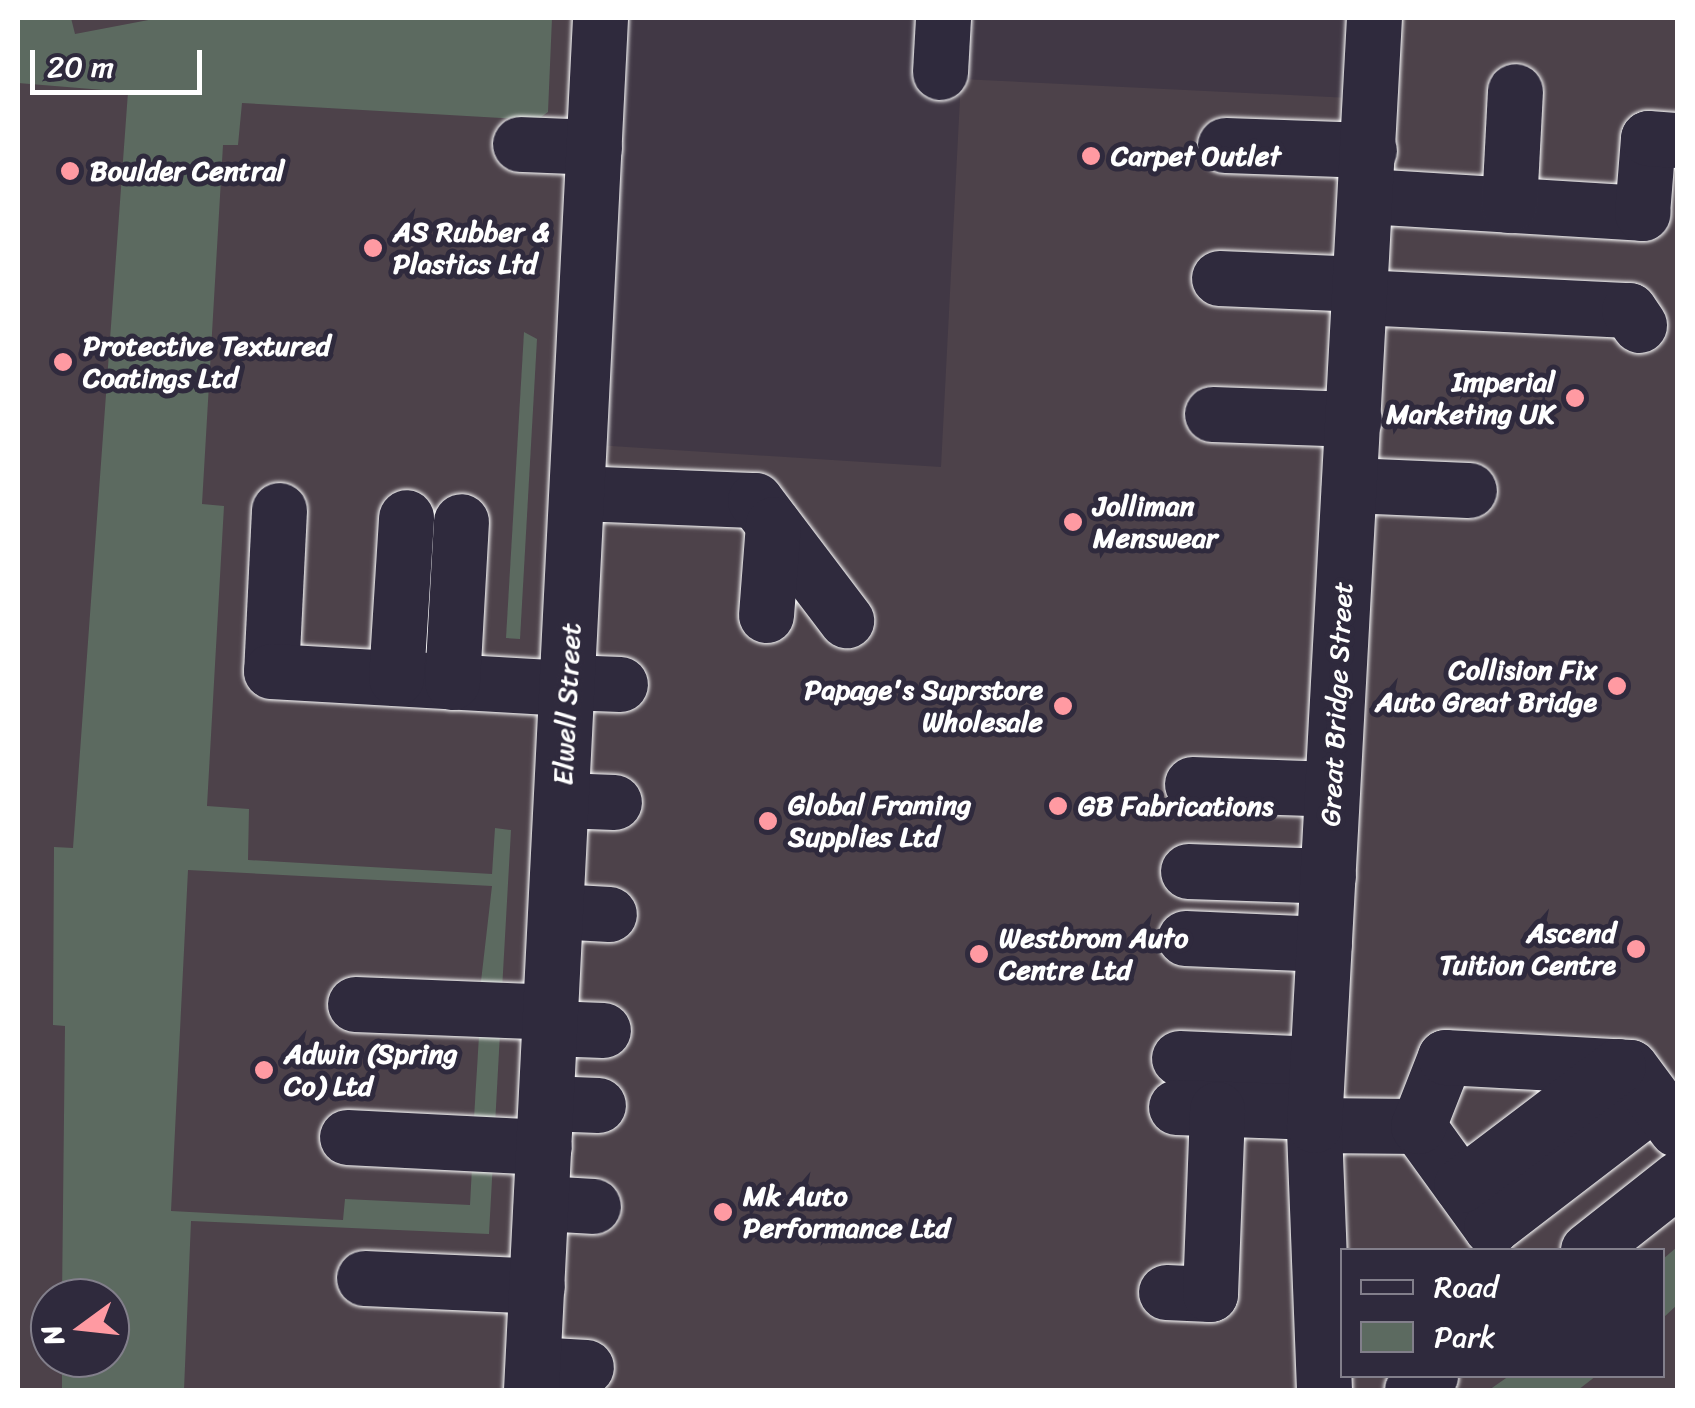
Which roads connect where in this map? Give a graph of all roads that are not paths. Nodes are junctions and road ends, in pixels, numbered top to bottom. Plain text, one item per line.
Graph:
1 (600, 18) edge
2 (943, 18) edge
3 (1374, 18) edge
4 (940, 72) dead end
5 (1514, 92) dead end
6 (1678, 140) edge
7 (520, 144) dead end
8 (1225, 144) dead end
9 (594, 147) junction
10 (1367, 173) junction
11 (1509, 205) junction
12 (1219, 278) dead end
13 (1360, 290) junction
14 (1639, 325) dead end
15 (1213, 397) dead end
16 (1354, 402) junction
17 (1350, 484) junction
18 (1468, 490) dead end
19 (577, 493) junction
20 (279, 510) dead end
21 (406, 517) dead end
22 (460, 520) dead end
23 (773, 524) junction
24 (766, 615) dead end
25 (846, 620) dead end
26 (396, 678) junction
27 (452, 682) junction
28 (585, 685) junction
29 (1192, 784) dead end
30 (1332, 789) junction
31 (1188, 871) dead end
32 (1328, 876) junction
33 (1184, 938) dead end
34 (1324, 944) junction
35 (354, 1004) dead end
36 (550, 1020) junction
37 (603, 1030) dead end
38 (1315, 1100) junction
39 (1650, 1100) edge
40 (562, 1118) junction
41 (1418, 1126) junction
42 (347, 1137) dead end
43 (1678, 1179) edge
44 (1591, 1248) edge
45 (364, 1278) dead end
46 (537, 1286) junction
47 (1166, 1292) dead end
48 (550, 1374) edge
49 (1324, 1390) edge

1 - 9 street, Elwell Street
2 - 4 street
3 - 10 street, Great Bridge Street
5 - 11 street
6 - 11 street
7 - 9 street
8 - 10 street
9 - 19 street, Elwell Street
10 - 11 street
10 - 13 street, Great Bridge Street
12 - 13 street
13 - 14 street
13 - 16 street, Great Bridge Street
15 - 16 street
16 - 17 street, Great Bridge Street
17 - 18 street
17 - 30 street, Great Bridge Street
19 - 23 street
19 - 28 street, Elwell Street
20 - 26 street
21 - 26 street
22 - 27 street
23 - 24 street
23 - 25 street
26 - 27 street
27 - 28 street
28 - 36 street, Elwell Street
29 - 30 street
30 - 32 street, Great Bridge Street
31 - 32 street
32 - 34 street, Great Bridge Street
33 - 34 street
34 - 38 street, Great Bridge Street
35 - 36 street
36 - 37 street
36 - 40 street, Elwell Street
38 - 41 street
38 - 47 street
38 - 49 street, Great Bridge Street
39 - 41 street
39 - 41 street
40 - 42 street
40 - 46 street, Elwell Street
43 - 44 street
45 - 46 street
46 - 48 street, Elwell Street

